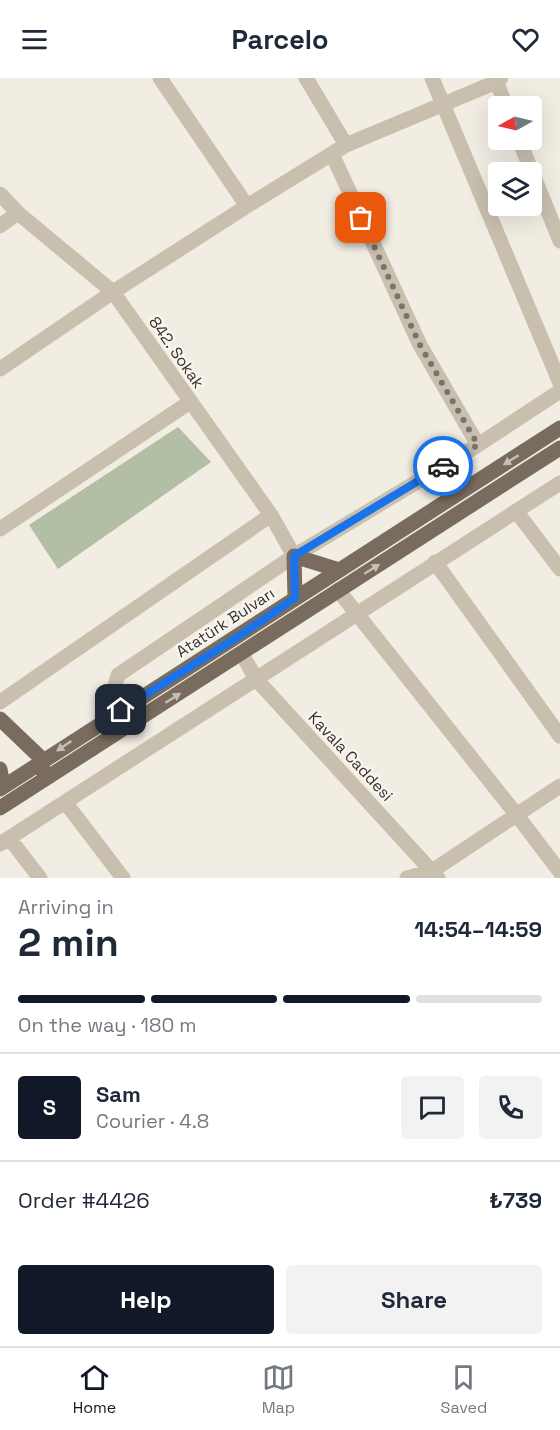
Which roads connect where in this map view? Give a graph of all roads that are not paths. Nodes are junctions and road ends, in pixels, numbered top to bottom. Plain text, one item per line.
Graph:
1 (160, 78) edge
2 (306, 78) edge
3 (432, 78) edge
4 (497, 79) edge
5 (503, 96) edge
6 (444, 104) junction
7 (346, 145) junction
8 (523, 150) edge
9 (332, 154) junction
10 (0, 194) edge
11 (247, 206) junction
12 (18, 213) junction
13 (0, 226) edge
14 (560, 241) edge
15 (113, 292) junction
16 (0, 369) edge
17 (560, 383) edge
18 (560, 391) edge
19 (190, 402) junction
20 (560, 428) edge
21 (478, 445) junction
22 (560, 448) edge
23 (560, 483) edge
24 (516, 511) junction
25 (271, 515) junction
26 (0, 529) edge
27 (294, 556) junction
28 (435, 562) junction
29 (560, 569) edge
30 (339, 570) junction
31 (338, 591) junction
32 (295, 598) junction
33 (357, 613) junction
34 (242, 654) junction
35 (256, 679) junction
36 (0, 702) edge
37 (0, 719) edge
38 (105, 721) junction
39 (560, 736) edge
40 (43, 760) junction
41 (0, 769) edge
42 (41, 782) junction
43 (560, 786) edge
44 (2, 788) edge
45 (65, 802) junction
46 (0, 808) edge
47 (516, 814) junction
48 (5, 841) edge
49 (560, 872) edge
50 (435, 875) edge
51 (40, 878) edge
52 (123, 878) edge
53 (407, 878) edge

1 - 11 street
2 - 7 street
3 - 6 street
4 - 5 street
4 - 6 street
6 - 7 street
6 - 17 street
7 - 9 street
8 - 14 street
9 - 11 street
9 - 21 street
10 - 12 street, 842. Sokak
11 - 15 street
12 - 13 street
12 - 15 street, 842. Sokak
15 - 16 street
15 - 19 street, 842. Sokak
18 - 21 street
19 - 25 street, 842. Sokak
19 - 26 street
20 -> 30 main road, Atatürk Bulvarı
21 - 27 street
31 -> 22 main road
23 - 24 street
24 - 28 street
24 - 29 street
25 - 27 street, 842. Sokak
25 - 36 street
27 - 30 main road
27 - 32 main road
27 - 38 street
28 - 33 street
28 - 39 street
30 - 32 main road, Atatürk Bulvarı
31 - 33 street
31 - 34 main road
32 - 38 main road, Atatürk Bulvarı
33 - 35 street
33 - 47 street
34 - 35 street, Kavala Caddesi
42 -> 34 main road
35 - 45 street
35 - 50 street, Kavala Caddesi
37 - 40 main road
38 -> 40 main road, Atatürk Bulvarı
40 - 42 main road
40 - 44 main road, Atatürk Bulvarı
41 - 44 main road
42 - 46 main road
43 - 47 street
45 - 48 street
45 - 52 street
47 - 49 street
47 - 50 street
48 - 51 street
50 - 53 street

